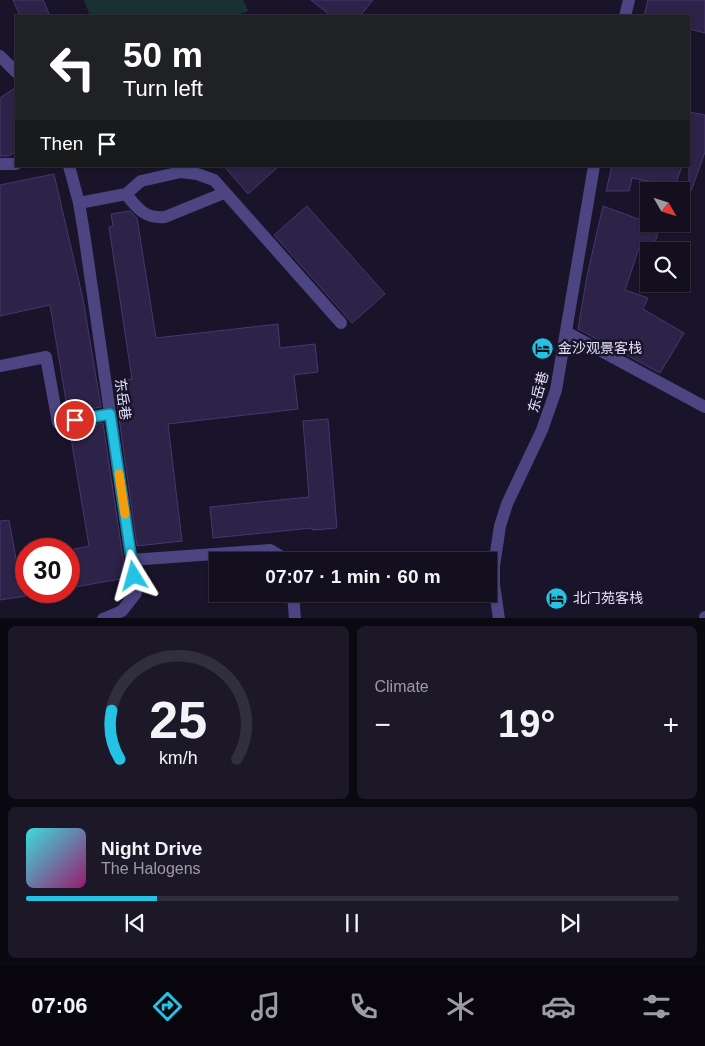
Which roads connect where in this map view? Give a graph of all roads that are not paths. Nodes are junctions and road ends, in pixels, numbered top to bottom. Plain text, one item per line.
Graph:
1 (629, 0) edge
2 (624, 15) edge
3 (0, 56) edge
4 (15, 71) edge
5 (0, 164) edge
6 (15, 164) edge
7 (69, 167) edge
8 (594, 167) edge
9 (224, 193) junction
10 (126, 194) junction
11 (79, 202) junction
12 (341, 323) dead end
13 (566, 332) junction
14 (0, 366) edge
15 (705, 407) edge
16 (110, 414) junction
17 (242, 552) edge
18 (273, 552) edge
19 (209, 554) edge
20 (132, 560) junction
21 (294, 602) edge
22 (103, 618) edge
23 (295, 618) edge
24 (499, 618) edge

1 - 2 street
3 - 4 street
5 - 6 street
7 - 11 street, 东岳巷
8 - 13 street, 东岳巷
9 - 10 street
9 - 10 street
9 - 12 street
10 - 11 street
11 - 16 street, 东岳巷
13 - 15 street
13 - 24 street, 东岳巷
14 - 16 street
16 - 20 street, 东岳巷
17 - 18 street
19 - 20 street
20 - 22 street, 东岳巷
21 - 23 street

